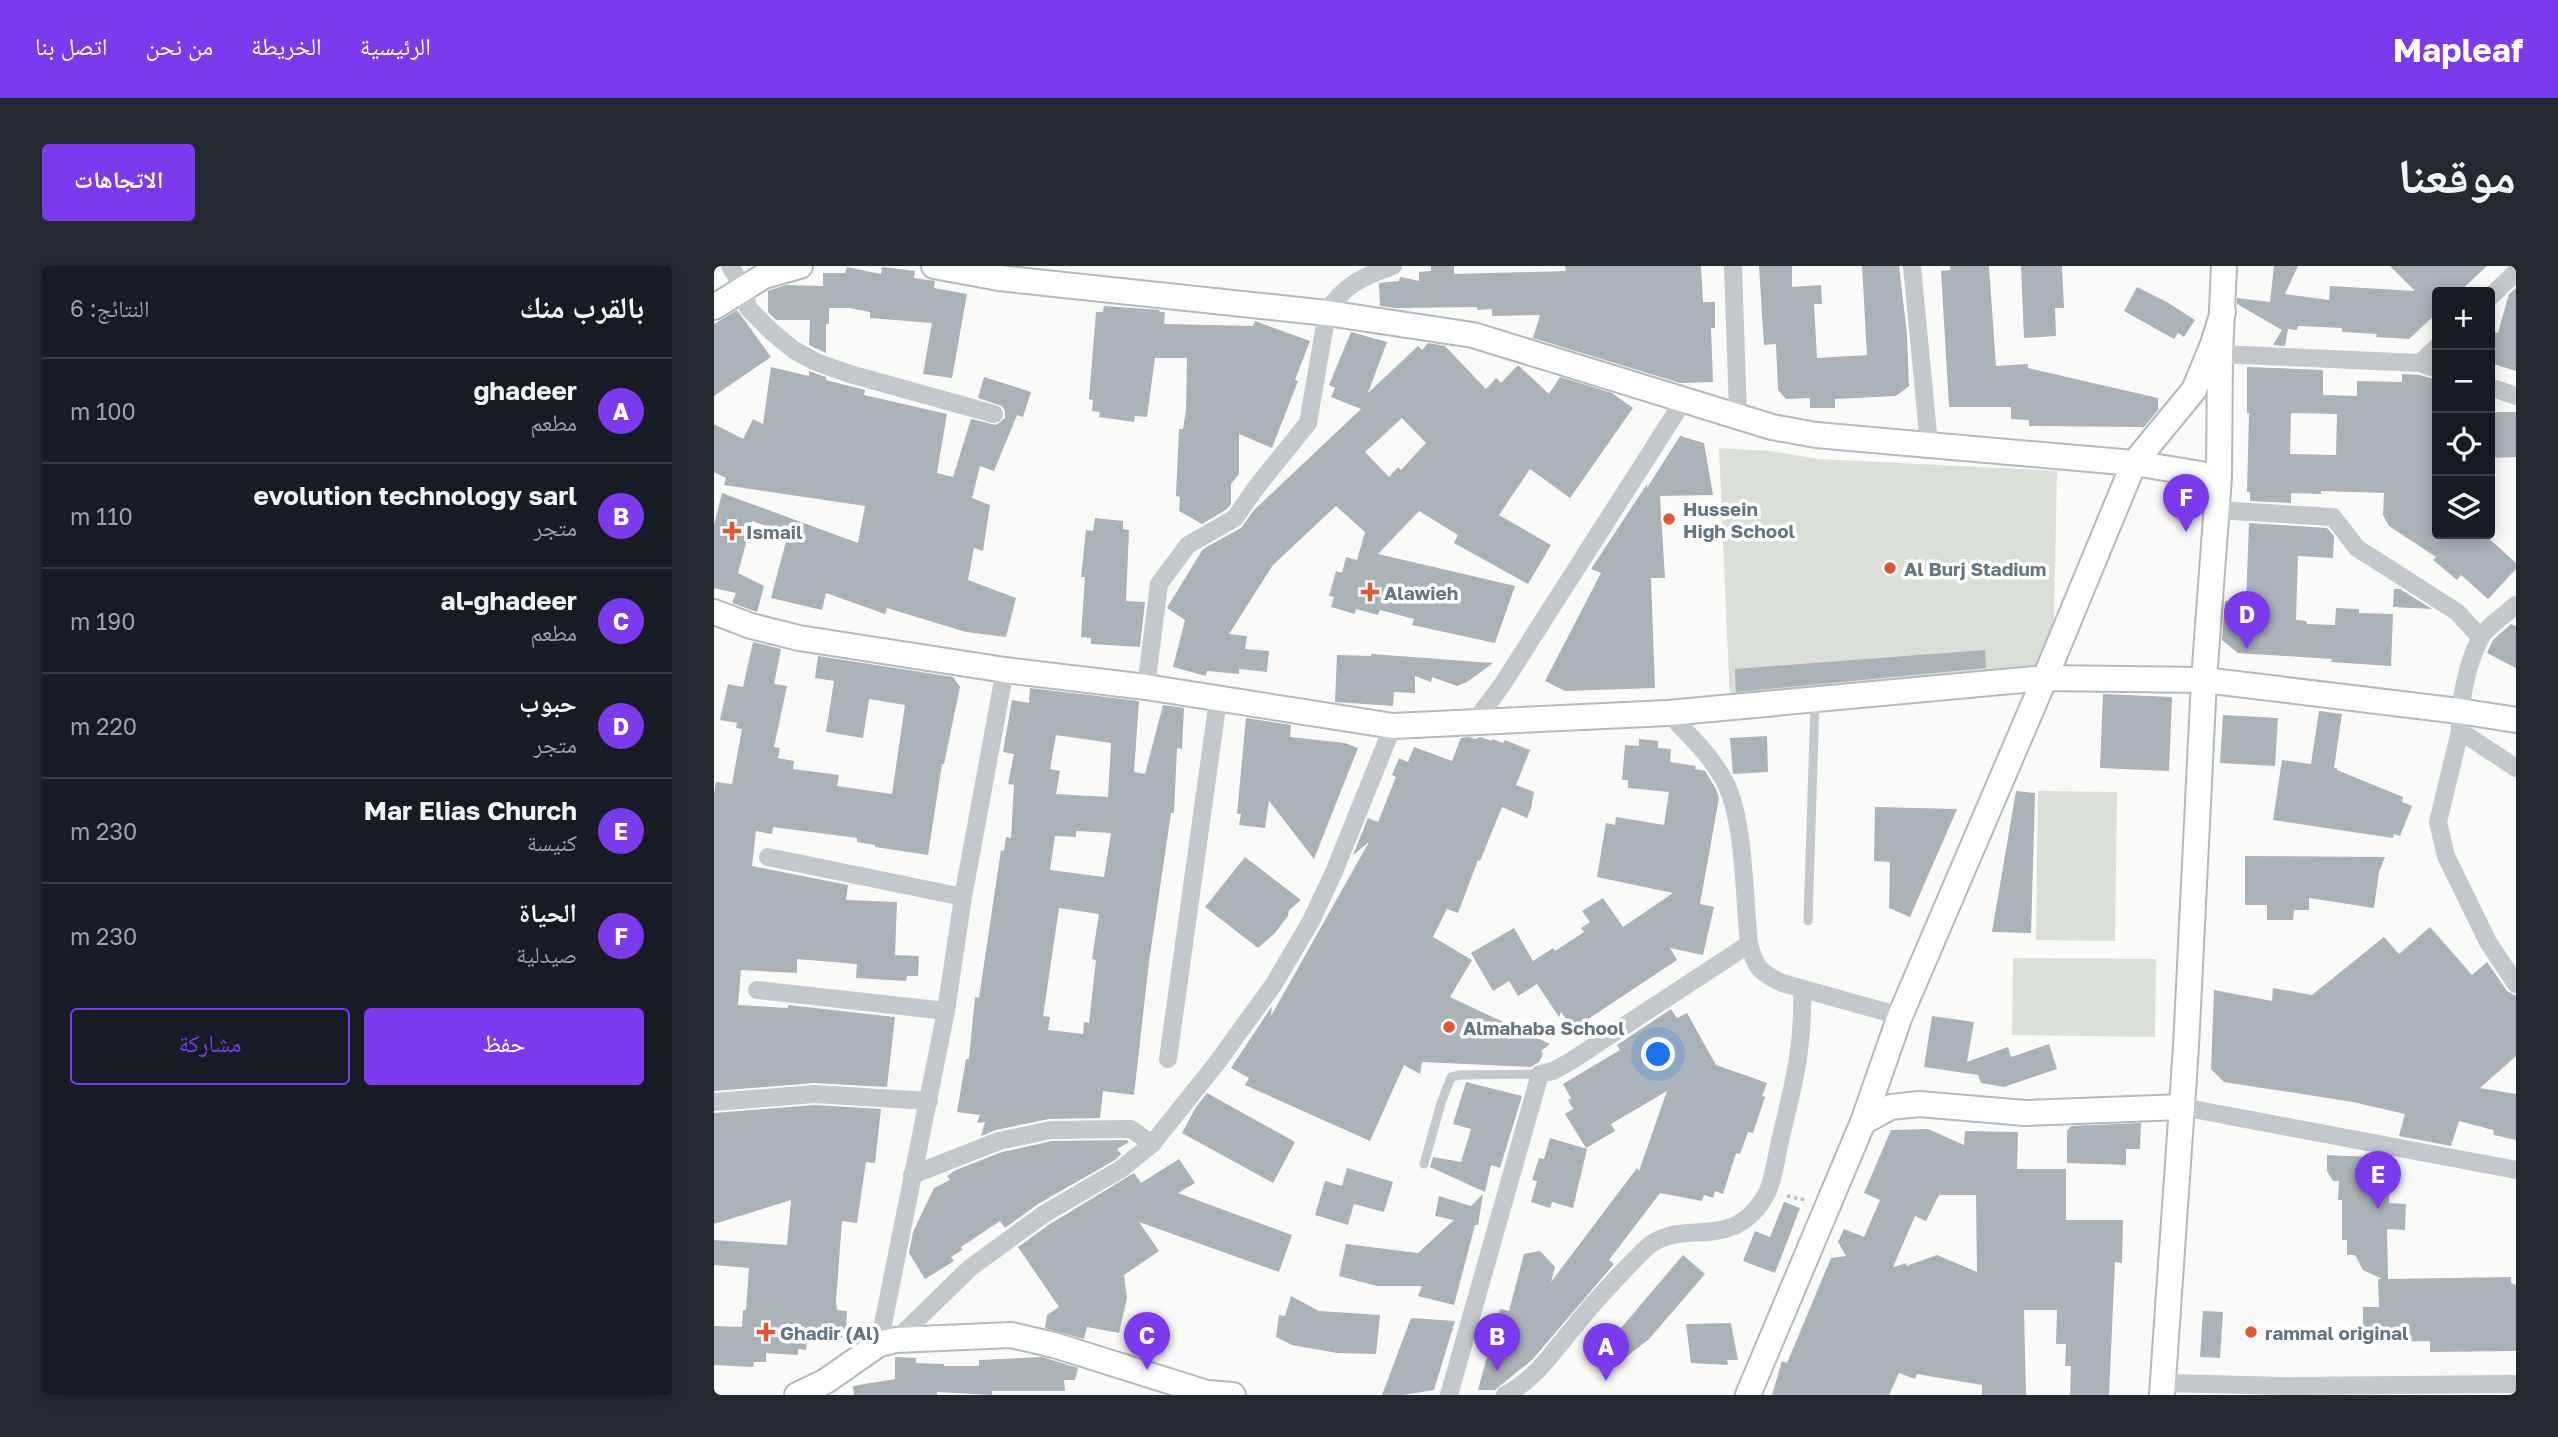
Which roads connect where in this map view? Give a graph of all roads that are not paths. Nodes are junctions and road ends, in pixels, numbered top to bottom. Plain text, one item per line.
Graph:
1 (730, 266) edge
2 (800, 266) edge
3 (934, 266) edge
4 (1393, 266) edge
5 (1733, 266) edge
6 (1912, 266) edge
7 (2224, 266) edge
8 (2516, 272) edge
9 (744, 289) junction
10 (2495, 292) edge
11 (714, 307) edge
12 (2223, 312) junction
13 (1327, 313) junction
14 (2220, 354) junction
15 (2429, 366) edge
16 (2495, 389) edge
17 (2516, 396) edge
18 (1684, 400) junction
19 (994, 414) dead end
20 (1738, 414) junction
21 (1929, 444) junction
22 (2134, 463) junction
23 (2219, 477) junction
24 (2215, 510) junction
25 (2516, 605) edge
26 (714, 612) edge
27 (2480, 637) junction
28 (1005, 670) junction
29 (2045, 678) junction
30 (2204, 680) junction
31 (1146, 687) junction
32 (1218, 700) junction
33 (1815, 700) junction
34 (1668, 713) junction
35 (2516, 720) edge
36 (1475, 721) junction
37 (2460, 721) junction
38 (1393, 726) junction
39 (2516, 768) edge
40 (768, 857) dead end
41 (963, 897) junction
42 (1808, 921) dead end
43 (1749, 944) junction
44 (2516, 984) edge
45 (757, 990) dead end
46 (1802, 990) junction
47 (946, 1011) junction
48 (1900, 1016) junction
49 (1168, 1059) dead end
50 (1540, 1074) junction
51 (929, 1101) junction
52 (714, 1102) edge
53 (2182, 1107) junction
54 (1863, 1122) junction
55 (1152, 1144) junction
56 (1424, 1164) dead end
57 (2516, 1170) edge
58 (912, 1175) junction
59 (887, 1342) junction
60 (2516, 1384) edge
61 (828, 1388) edge
62 (2163, 1389) edge
63 (1201, 1394) edge
64 (797, 1395) edge
65 (1233, 1395) edge
66 (1449, 1395) edge
67 (1505, 1395) edge
68 (1748, 1395) edge

1 - 9 street
2 - 9 street
3 - 13 street
4 - 13 street
5 - 20 street
6 - 21 street
7 - 12 street
8 - 10 street
9 - 11 street
9 - 19 street
12 - 14 street
12 - 22 street
13 - 18 street
13 - 31 street
14 - 15 street
14 - 23 street
16 - 17 street
18 - 20 street
18 - 36 street
20 - 21 street
21 - 22 street
22 - 23 street
22 - 29 street
23 - 24 street
24 - 27 street
24 - 30 street
25 - 27 street
26 - 28 street
27 - 37 street
28 - 31 street
28 - 41 street
29 - 30 street
29 - 33 street
29 - 48 street
30 - 37 street
30 - 53 street
31 - 32 street
32 - 38 street
32 - 49 street
33 - 34 street
33 - 42 lane
34 - 36 street
34 - 43 street
35 - 37 street
36 - 38 street
37 - 39 street
37 - 44 street
38 - 55 street
40 - 41 street
41 - 47 street
43 - 46 street
43 - 50 street
45 - 47 street
46 - 48 street
46 - 67 street
47 - 51 street
48 - 54 street
50 - 56 lane
50 - 66 street
51 - 52 street
51 - 58 street
53 - 54 street
53 - 57 street
53 - 62 street
54 - 68 street
55 - 58 street
55 - 59 street
58 - 59 street
59 - 61 street
59 - 63 street
60 - 62 street
61 - 64 street
63 - 65 street

